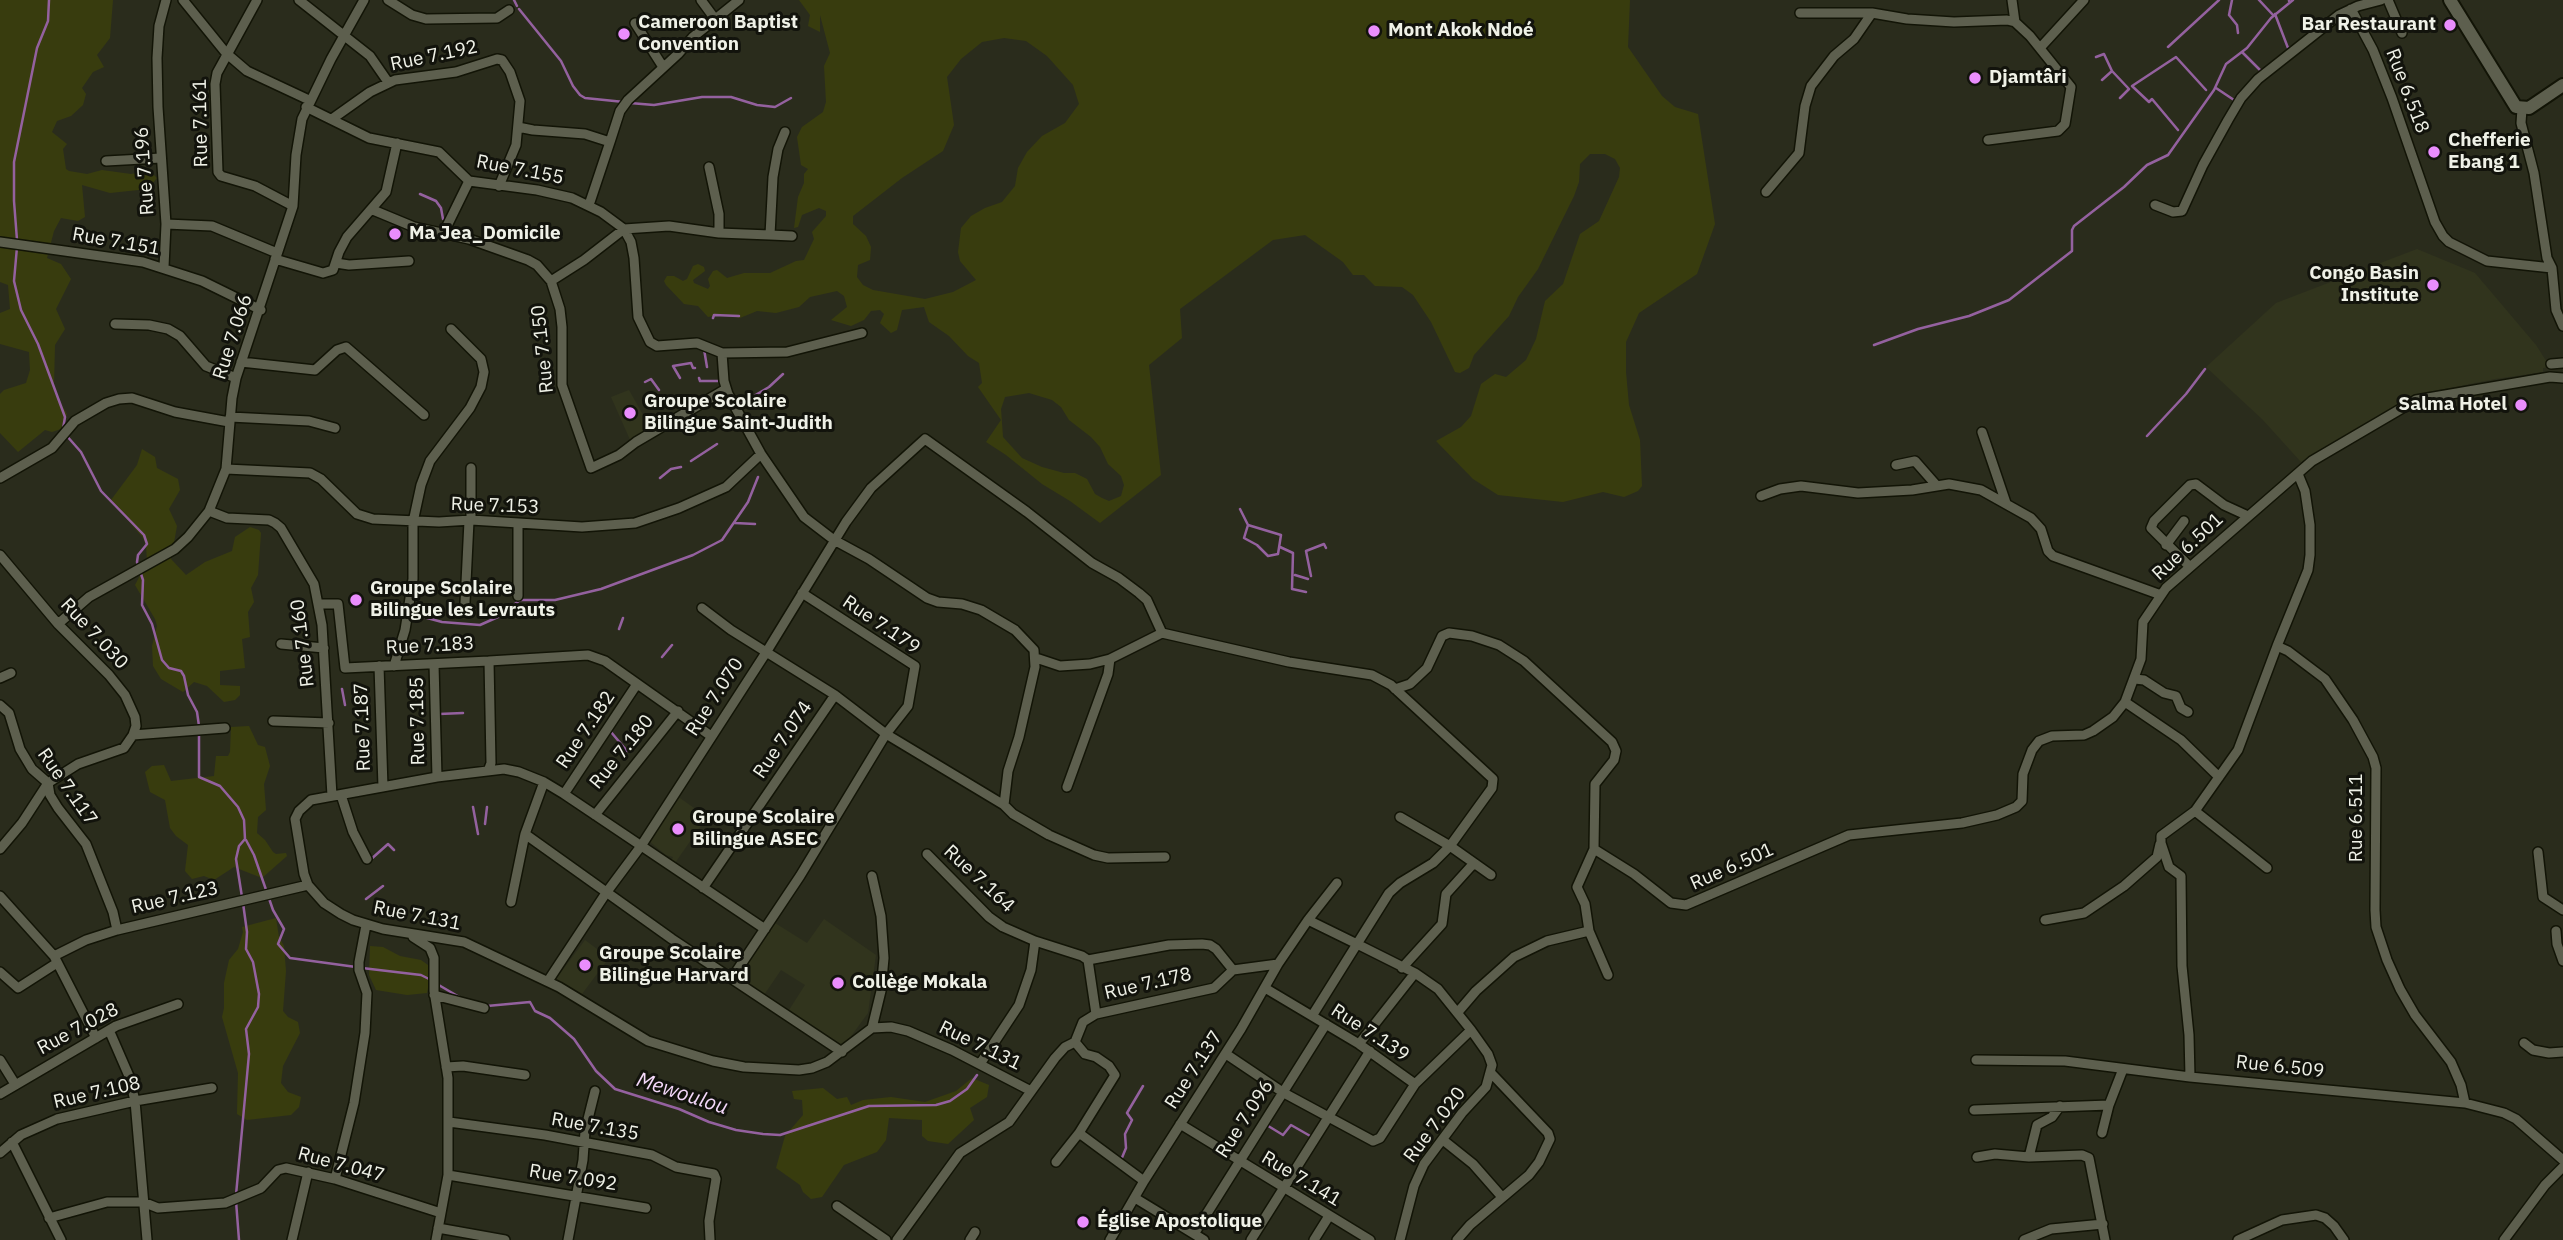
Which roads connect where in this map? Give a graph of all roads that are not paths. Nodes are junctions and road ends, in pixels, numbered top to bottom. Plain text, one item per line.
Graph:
1 (166, 0) edge
2 (257, 0) edge
3 (299, 0) edge
4 (363, 0) edge
5 (388, 0) edge
6 (701, 0) edge
7 (739, 0) edge
8 (2012, 0) edge
9 (2084, 0) edge
10 (2381, 0) edge
11 (2388, 0) edge
12 (2450, 0) edge
13 (184, 1) edge
14 (2351, 9) junction
15 (509, 10) dead end
16 (1800, 13) dead end
17 (1872, 13) junction
18 (715, 19) junction
19 (2015, 22) junction
20 (635, 23) dead end
21 (2402, 33) dead end
22 (344, 34) junction
23 (2040, 48) junction
24 (226, 52) junction
25 (663, 67) junction
26 (388, 82) junction
27 (2563, 85) edge
28 (308, 104) junction
29 (2522, 109) junction
30 (332, 119) junction
31 (518, 127) junction
32 (785, 132) dead end
33 (1988, 140) dead end
34 (610, 142) junction
35 (397, 143) junction
36 (161, 158) junction
37 (106, 160) dead end
38 (709, 167) dead end
39 (469, 181) junction
40 (499, 186) junction
41 (1766, 192) dead end
42 (589, 205) junction
43 (2155, 205) dead end
44 (293, 206) junction
45 (373, 209) junction
46 (166, 224) junction
47 (624, 229) junction
48 (719, 233) junction
49 (443, 234) junction
50 (770, 235) junction
51 (792, 236) dead end
52 (3, 243) edge
53 (276, 256) junction
54 (409, 261) dead end
55 (337, 264) junction
56 (164, 267) junction
57 (2552, 268) junction
58 (551, 281) junction
59 (261, 310) junction
60 (116, 324) dead end
61 (2563, 326) edge
62 (451, 329) dead end
63 (862, 333) dead end
64 (722, 353) junction
65 (241, 362) junction
66 (2563, 363) edge
67 (2552, 365) dead end
68 (236, 378) junction
69 (2563, 378) edge
70 (726, 389) junction
71 (424, 415) dead end
72 (229, 419) junction
73 (335, 428) dead end
74 (1982, 432) dead end
75 (761, 454) junction
76 (1896, 465) dead end
77 (471, 468) dead end
78 (226, 469) junction
79 (2298, 474) junction
80 (0, 478) edge
81 (1937, 486) junction
82 (1761, 496) dead end
83 (2006, 503) junction
84 (208, 511) junction
85 (2248, 516) junction
86 (470, 520) junction
87 (2184, 521) dead end
88 (413, 522) junction
89 (518, 524) junction
90 (834, 540) junction
91 (2166, 545) junction
92 (0, 555) edge
93 (2189, 566) junction
94 (802, 593) junction
95 (2161, 595) junction
96 (518, 596) dead end
97 (465, 603) dead end
98 (319, 604) junction
99 (702, 608) dead end
100 (58, 624) junction
101 (1162, 633) junction
102 (281, 644) dead end
103 (2277, 646) junction
104 (324, 648) junction
105 (767, 651) junction
106 (1036, 658) junction
107 (1110, 659) junction
108 (489, 661) junction
109 (434, 664) junction
110 (379, 666) junction
111 (394, 666) junction
112 (11, 673) dead end
113 (0, 678) edge
114 (2135, 679) junction
115 (637, 684) junction
116 (1395, 689) junction
117 (835, 695) junction
118 (2125, 702) junction
119 (0, 705) edge
120 (678, 711) junction
121 (2188, 712) dead end
122 (273, 721) dead end
123 (329, 723) junction
124 (225, 727) dead end
125 (886, 734) junction
126 (133, 735) junction
127 (711, 736) junction
128 (488, 771) junction
129 (2220, 777) junction
130 (437, 778) junction
131 (544, 782) junction
132 (48, 783) junction
133 (383, 787) junction
134 (1067, 787) dead end
135 (564, 794) junction
136 (337, 796) junction
137 (1004, 805) junction
138 (2195, 811) junction
139 (595, 815) junction
140 (1400, 817) dead end
141 (525, 834) junction
142 (2161, 843) junction
143 (1450, 845) junction
144 (641, 846) junction
145 (0, 849) edge
146 (1594, 849) junction
147 (2538, 852) dead end
148 (927, 854) dead end
149 (1164, 857) dead end
150 (367, 859) dead end
151 (1474, 863) junction
152 (2267, 868) dead end
153 (1491, 875) dead end
154 (872, 876) dead end
155 (1337, 883) dead end
156 (308, 885) junction
157 (703, 888) junction
158 (606, 893) junction
159 (0, 896) edge
160 (511, 902) dead end
161 (2563, 910) edge
162 (1308, 920) junction
163 (2045, 920) dead end
164 (366, 925) junction
165 (765, 929) junction
166 (117, 930) junction
167 (1588, 931) junction
168 (2556, 931) dead end
169 (408, 934) junction
170 (1035, 941) junction
171 (1357, 944) junction
172 (55, 960) junction
173 (1088, 960) junction
174 (2563, 961) edge
175 (1278, 964) junction
176 (1402, 968) junction
177 (1233, 970) junction
178 (0, 972) edge
179 (1415, 973) junction
180 (1608, 975) dead end
181 (732, 978) junction
182 (548, 981) junction
183 (1265, 988) junction
184 (434, 995) junction
185 (178, 1004) dead end
186 (484, 1008) dead end
187 (1458, 1012) junction
188 (1096, 1014) junction
189 (1312, 1016) junction
190 (1326, 1024) junction
191 (872, 1028) junction
192 (1471, 1030) junction
193 (109, 1031) junction
194 (96, 1038) junction
195 (1075, 1042) junction
196 (2525, 1043) dead end
197 (1359, 1044) junction
198 (1370, 1051) junction
199 (842, 1052) junction
200 (2563, 1052) edge
201 (1226, 1054) junction
202 (0, 1060) edge
203 (1976, 1060) dead end
204 (980, 1064) junction
205 (446, 1067) junction
206 (2123, 1069) junction
207 (1491, 1073) junction
208 (525, 1075) dead end
209 (2190, 1077) junction
210 (15, 1084) junction
211 (1415, 1084) junction
212 (212, 1088) dead end
213 (595, 1091) dead end
214 (1031, 1091) junction
215 (1284, 1093) junction
216 (0, 1094) edge
217 (135, 1101) junction
218 (2465, 1103) junction
219 (2109, 1105) junction
220 (2060, 1106) junction
221 (1974, 1110) dead end
222 (1327, 1118) junction
223 (449, 1122) junction
224 (1180, 1124) junction
225 (1079, 1133) junction
226 (2102, 1133) dead end
227 (1443, 1140) junction
228 (12, 1142) junction
229 (585, 1142) junction
230 (0, 1153) edge
231 (1977, 1157) dead end
232 (2029, 1157) junction
233 (2563, 1160) edge
234 (1056, 1162) dead end
235 (1238, 1162) junction
236 (2563, 1167) edge
237 (308, 1172) junction
238 (448, 1175) junction
239 (335, 1179) junction
240 (1144, 1181) junction
241 (1283, 1189) junction
242 (577, 1196) junction
243 (1502, 1197) junction
244 (1135, 1198) junction
245 (142, 1202) junction
246 (836, 1206) dead end
247 (646, 1208) dead end
248 (441, 1213) junction
249 (1329, 1216) junction
250 (49, 1218) junction
251 (2103, 1224) junction
252 (438, 1228) junction
253 (1194, 1234) junction
254 (61, 1240) edge
255 (147, 1240) edge
256 (292, 1240) edge
257 (436, 1240) edge
258 (505, 1240) edge
259 (568, 1240) edge
260 (710, 1240) edge
261 (886, 1240) edge
262 (897, 1240) edge
263 (1110, 1240) edge
264 (1204, 1240) edge
265 (1251, 1240) edge
266 (1314, 1240) edge
267 (1370, 1240) edge
268 (1400, 1240) edge
269 (1457, 1240) edge
270 (2024, 1240) edge
271 (2105, 1240) edge
272 (2238, 1240) edge
273 (2344, 1240) edge
274 (2504, 1240) edge

1 - 36 street, Rue 7.196
2 - 24 street, Rue 7.161
3 - 22 street
4 - 22 street, Rue 7.066
5 - 15 street
6 - 18 street
7 - 18 street
8 - 19 street
9 - 23 street
10 - 14 street
11 - 21 street
12 - 29 street
13 - 24 street, Rue 7.155
14 - 43 street
14 - 57 street, Rue 6.518
16 - 17 street
17 - 19 street
17 - 41 street
18 - 25 street
19 - 23 street
20 - 25 street
22 - 26 street
22 - 28 street, Rue 7.066
23 - 33 street
24 - 28 street, Rue 7.155
24 - 44 street, Rue 7.161
25 - 34 street
26 - 30 street, Rue 7.192
26 - 31 street, Rue 7.192
27 - 29 street
28 - 30 street, Rue 7.155
28 - 44 street, Rue 7.066
29 - 57 street
30 - 35 street, Rue 7.155
31 - 34 street
31 - 40 street, Rue 7.192
32 - 50 street
34 - 42 street
35 - 39 street, Rue 7.155
35 - 45 street
36 - 37 street
36 - 46 street, Rue 7.196
38 - 48 street
39 - 40 street, Rue 7.155
39 - 49 street
40 - 42 street, Rue 7.155
42 - 47 street, Rue 7.155
44 - 53 street, Rue 7.066
45 - 49 street
45 - 55 street
46 - 53 street, Rue 7.196
46 - 56 street
47 - 48 street
47 - 58 street, Rue 7.150
47 - 64 street
48 - 50 street
49 - 58 street
50 - 51 street
52 - 56 street, Rue 7.151
53 - 55 street, Rue 7.196
53 - 59 street, Rue 7.066
54 - 55 street, Rue 7.196
56 - 59 street, Rue 7.151
57 - 61 street
58 - 70 street, Rue 7.150
59 - 65 street, Rue 7.066
60 - 68 street
62 - 88 street
63 - 64 street
64 - 70 street
65 - 68 street, Rue 7.066
65 - 71 street
66 - 67 street
68 - 72 street, Rue 7.066
69 - 79 street, Rue 6.501
70 - 75 street
72 - 73 street
72 - 78 street, Rue 7.066
72 - 80 street
74 - 83 street
75 - 89 street, Rue 7.153
75 - 90 street
76 - 81 street
77 - 86 street
78 - 84 street, Rue 7.066
78 - 88 street, Rue 7.153
79 - 85 street, Rue 6.501
79 - 103 street
81 - 82 street
81 - 83 street
83 - 95 street
84 - 98 street, Rue 7.160
84 - 100 street, Rue 7.066
85 - 91 street
85 - 93 street, Rue 6.501
86 - 88 street, Rue 7.153
86 - 89 street, Rue 7.153
86 - 97 street
87 - 91 street
88 - 111 street
89 - 96 street
90 - 94 street, Rue 7.070
90 - 101 street, Rue 7.070
90 - 106 street
91 - 93 street
92 - 100 street, Rue 7.030
93 - 95 street, Rue 6.501
94 - 105 street, Rue 7.070
94 - 125 street, Rue 7.179
95 - 114 street, Rue 6.501
98 - 104 street, Rue 7.160
98 - 110 street, Rue 7.183
99 - 105 street
100 - 126 street, Rue 7.030
101 - 107 street
101 - 116 street
102 - 104 street
103 - 129 street
103 - 218 street, Rue 6.511
104 - 123 street, Rue 7.160
105 - 117 street
105 - 127 street, Rue 7.070
106 - 107 street
106 - 137 street
107 - 134 street
108 - 109 street, Rue 7.183
108 - 115 street
108 - 128 street, Rue 7.183
109 - 111 street, Rue 7.183
109 - 130 street, Rue 7.185
110 - 111 street, Rue 7.183
110 - 133 street, Rue 7.187
112 - 113 street
114 - 118 street, Rue 6.501
114 - 121 street
115 - 120 street
115 - 135 street, Rue 7.182
116 - 143 street
116 - 146 street
117 - 125 street, Rue 7.074
117 - 157 street, Rue 7.074
118 - 129 street
118 - 146 street, Rue 6.501
119 - 132 street, Rue 7.117
120 - 127 street
120 - 139 street, Rue 7.180
122 - 123 street
123 - 136 street, Rue 7.160
124 - 126 street
125 - 137 street, Rue 7.074
125 - 165 street
126 - 132 street
127 - 144 street, Rue 7.070
128 - 130 street
128 - 131 street
129 - 138 street
130 - 133 street
131 - 135 street
131 - 141 street
132 - 145 street
132 - 166 street, Rue 7.117
133 - 136 street
135 - 139 street
136 - 150 street, Rue 7.160
136 - 156 street
137 - 149 street, Rue 7.074
138 - 142 street
138 - 152 street
139 - 144 street
140 - 143 street
141 - 158 street
141 - 160 street
142 - 163 street
142 - 209 street
143 - 151 street
143 - 171 street
144 - 157 street
144 - 158 street, Rue 7.070
146 - 167 street
147 - 161 street
148 - 170 street, Rue 7.164
151 - 153 street
151 - 176 street
154 - 191 street
155 - 162 street, Rue 7.137
156 - 164 street, Rue 7.131
156 - 166 street, Rue 7.123
157 - 165 street
158 - 181 street
158 - 182 street, Rue 7.070
159 - 172 street
162 - 171 street
162 - 175 street, Rue 7.137
164 - 169 street, Rue 7.131
164 - 239 street
165 - 181 street
166 - 172 street, Rue 7.123
167 - 180 street
167 - 187 street
168 - 174 street
169 - 182 street, Rue 7.131
169 - 184 street
170 - 173 street, Rue 7.164
170 - 204 street
171 - 176 street
171 - 189 street
172 - 178 street, Rue 7.123
172 - 194 street
173 - 177 street
173 - 188 street
175 - 177 street, Rue 7.178
175 - 183 street, Rue 7.137
176 - 179 street
177 - 188 street, Rue 7.178
179 - 187 street
179 - 197 street
181 - 199 street
182 - 199 street, Rue 7.131
183 - 189 street, Rue 7.139
183 - 201 street, Rue 7.137
184 - 186 street
184 - 205 street
185 - 193 street, Rue 7.028
187 - 192 street
188 - 195 street, Rue 7.178
189 - 190 street, Rue 7.139
190 - 197 street, Rue 7.139
190 - 215 street, Rue 7.096
191 - 199 street, Rue 7.131
191 - 204 street, Rue 7.131
192 - 207 street
192 - 211 street
193 - 194 street, Rue 7.028
193 - 217 street
194 - 210 street, Rue 7.028
195 - 214 street, Rue 7.178
195 - 225 street
196 - 200 street
197 - 198 street, Rue 7.139
198 - 211 street, Rue 7.139
198 - 222 street
201 - 215 street, Rue 7.139
201 - 224 street, Rue 7.137
202 - 210 street
203 - 206 street, Rue 6.509
204 - 214 street, Rue 7.131
205 - 208 street
205 - 223 street
206 - 209 street, Rue 6.509
206 - 219 street
207 - 227 street, Rue 7.020
207 - 243 street
209 - 218 street, Rue 6.509
210 - 216 street, Rue 7.028
211 - 222 street, Rue 7.139
212 - 217 street, Rue 7.108
213 - 229 street
214 - 262 street, Rue 7.178
215 - 222 street, Rue 7.139
215 - 235 street, Rue 7.096
217 - 228 street, Rue 7.108
217 - 245 street
218 - 233 street, Rue 6.509
219 - 220 street
219 - 226 street
220 - 221 street
220 - 232 street
222 - 241 street
223 - 229 street, Rue 7.135
223 - 238 street
224 - 235 street, Rue 7.141
224 - 240 street, Rue 7.137
225 - 234 street
225 - 240 street
227 - 243 street
227 - 268 street, Rue 7.020
228 - 230 street, Rue 7.108
228 - 250 street
229 - 242 street
229 - 260 street, Rue 7.135
231 - 232 street
232 - 251 street
235 - 241 street, Rue 7.141
235 - 253 street, Rue 7.096
236 - 274 street
237 - 239 street, Rue 7.047
237 - 245 street, Rue 7.047
237 - 256 street
238 - 242 street, Rue 7.092
238 - 248 street
239 - 248 street, Rue 7.047
240 - 244 street, Rue 7.137
241 - 249 street, Rue 7.141
241 - 265 street
242 - 247 street, Rue 7.092
242 - 259 street
243 - 269 street
244 - 253 street
244 - 263 street, Rue 7.137
245 - 250 street, Rue 7.047
245 - 255 street
246 - 261 street
248 - 252 street
249 - 266 street
249 - 267 street, Rue 7.141
250 - 254 street
251 - 270 street
251 - 271 street
252 - 257 street
252 - 258 street
253 - 264 street
272 - 273 street

